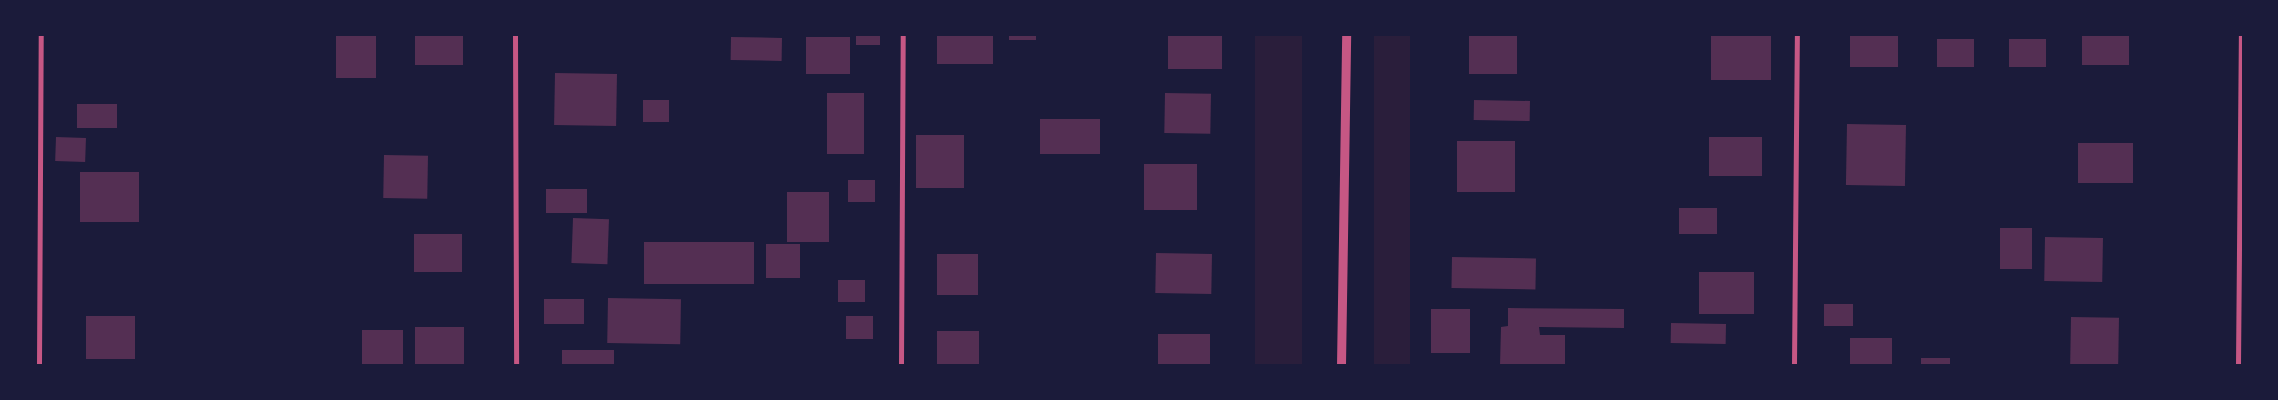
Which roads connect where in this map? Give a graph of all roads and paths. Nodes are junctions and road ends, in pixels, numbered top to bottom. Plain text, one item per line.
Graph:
1 (41, 35) edge
2 (515, 35) edge
3 (903, 35) edge
4 (1346, 35) edge
5 (1796, 35) edge
6 (2241, 35) edge
7 (39, 365) edge
8 (516, 365) edge
9 (901, 365) edge
10 (1341, 365) edge
11 (1794, 365) edge
12 (2238, 365) edge

1 - 7 street
2 - 8 street
3 - 9 street
4 - 10 street
5 - 11 street
6 - 12 street

